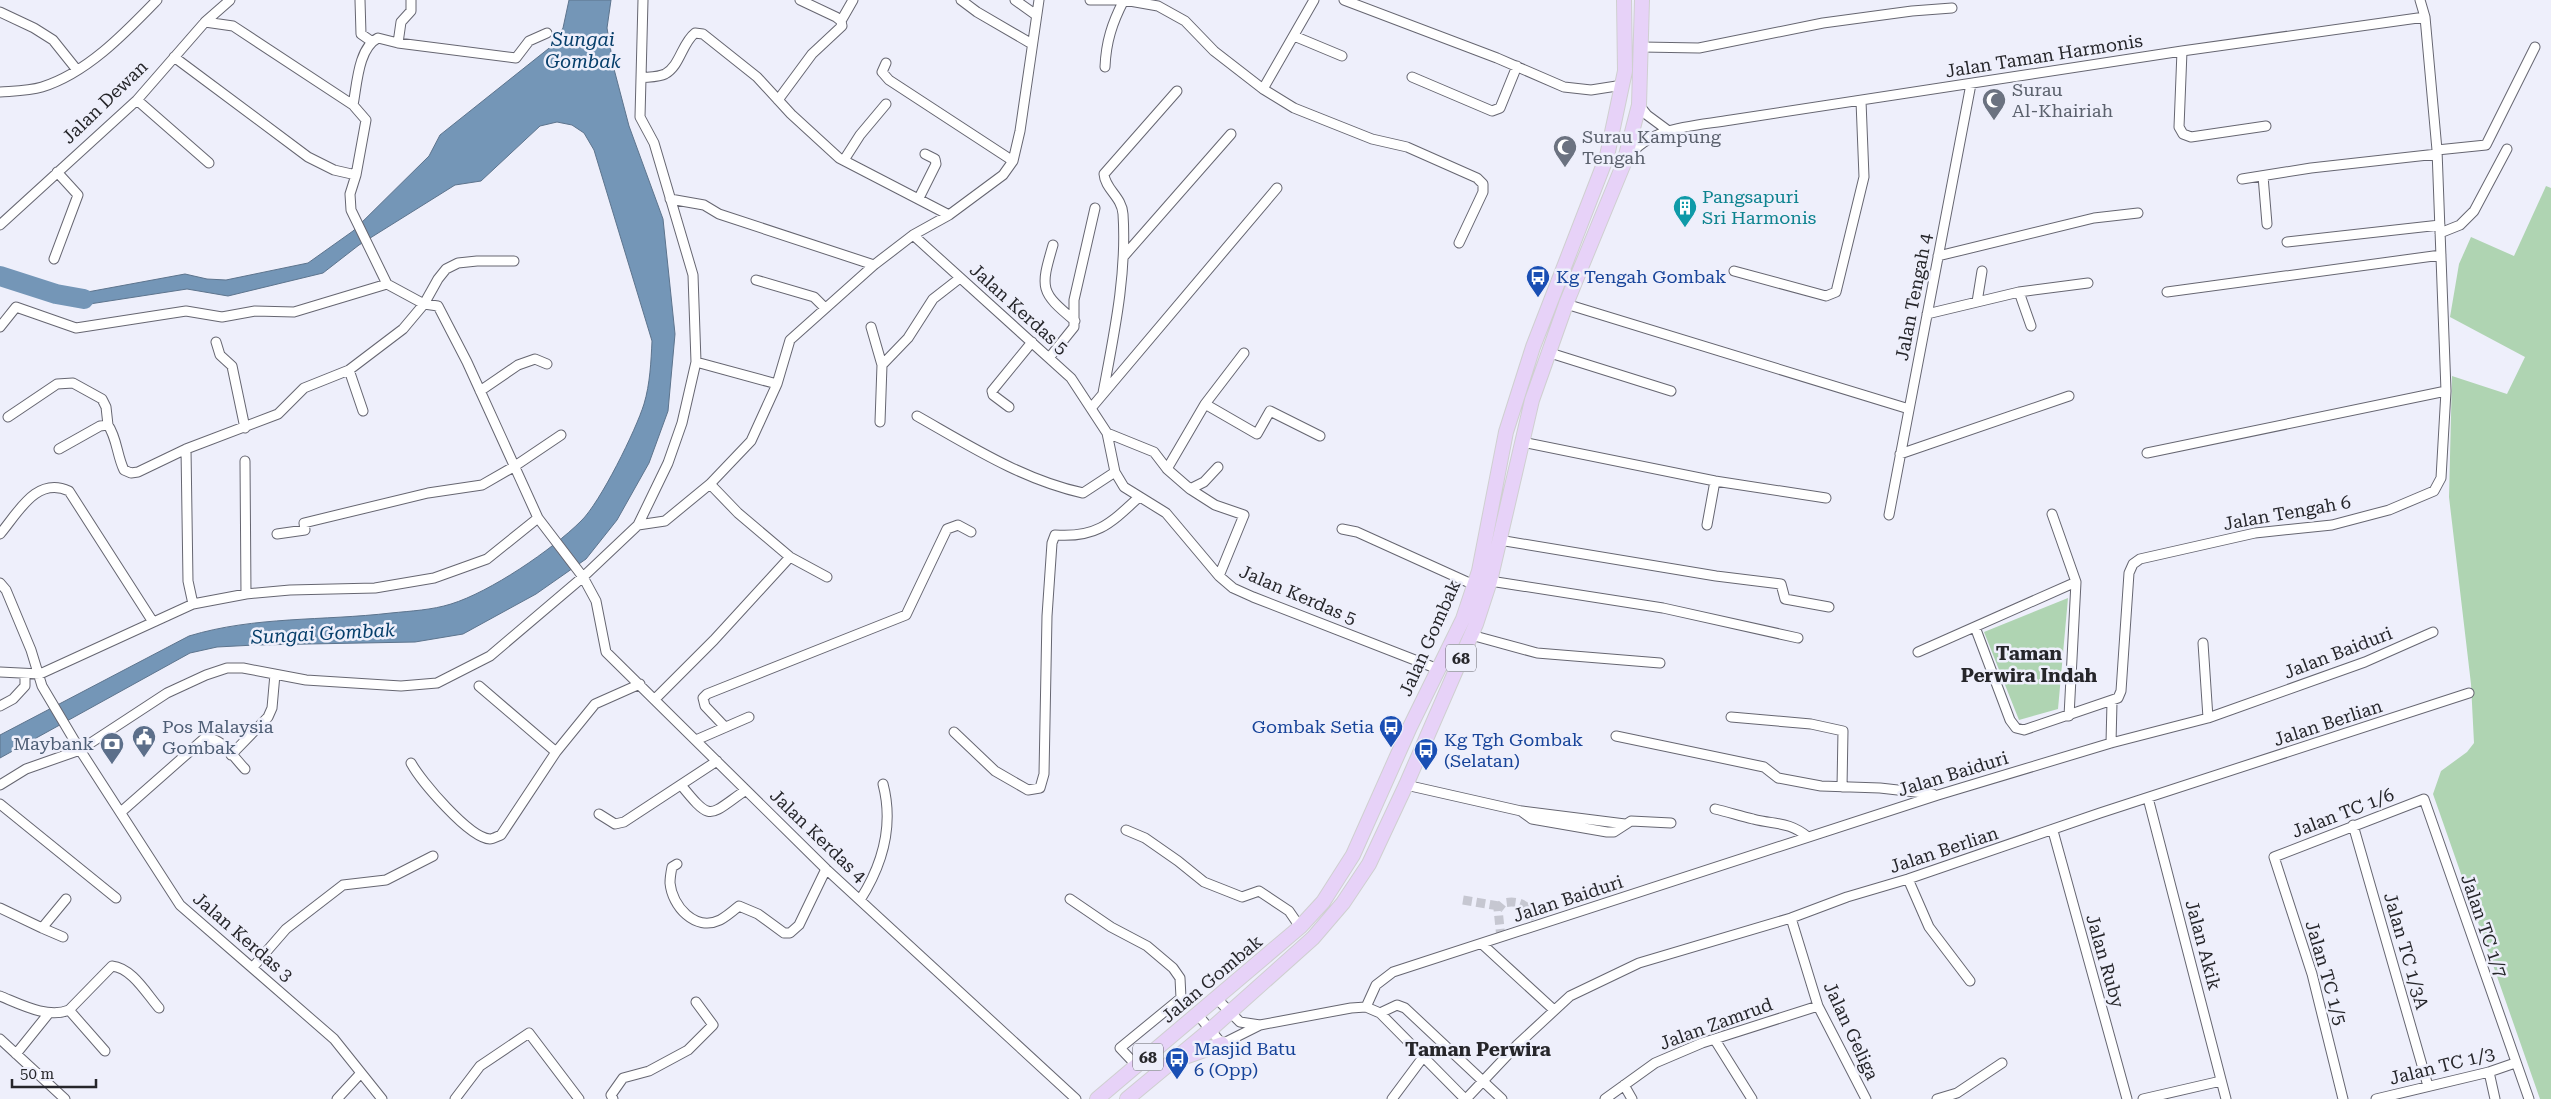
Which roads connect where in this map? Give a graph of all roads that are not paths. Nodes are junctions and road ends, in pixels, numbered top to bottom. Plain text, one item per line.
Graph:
1 (157, 0) edge
2 (230, 0) edge
3 (360, 0) edge
4 (411, 0) edge
5 (643, 0) edge
6 (800, 0) edge
7 (853, 0) edge
8 (961, 0) edge
9 (1015, 0) edge
10 (1039, 0) edge
11 (1090, 0) edge
12 (1124, 0) edge
13 (1314, 0) edge
14 (1344, 0) edge
15 (1624, 0) edge
16 (1642, 0) edge
17 (2420, 0) edge
18 (1932, 5) edge
19 (1952, 8) dead end
20 (0, 12) edge
21 (1036, 15) junction
22 (2425, 17) junction
23 (841, 21) junction
24 (204, 22) junction
25 (548, 33) dead end
26 (1294, 36) junction
27 (371, 41) junction
28 (398, 43) junction
29 (1032, 44) junction
30 (1642, 47) junction
31 (2535, 47) dead end
32 (2182, 51) junction
33 (1342, 56) dead end
34 (174, 57) junction
35 (886, 63) dead end
36 (1517, 66) junction
37 (1105, 67) dead end
38 (77, 70) junction
39 (1412, 77) dead end
40 (642, 78) junction
41 (1971, 84) junction
42 (1623, 85) junction
43 (1263, 89) junction
44 (1176, 91) dead end
45 (0, 92) edge
46 (136, 100) junction
47 (778, 100) junction
48 (1861, 101) junction
49 (886, 104) dead end
50 (353, 105) junction
51 (1638, 105) junction
52 (2266, 126) dead end
53 (1670, 132) junction
54 (1231, 134) dead end
55 (2507, 149) dead end
56 (2437, 152) junction
57 (925, 154) dead end
58 (844, 160) junction
59 (1013, 162) junction
60 (209, 163) dead end
61 (1624, 163) junction
62 (57, 172) junction
63 (356, 175) junction
64 (2263, 176) junction
65 (2242, 179) dead end
66 (1277, 188) dead end
67 (919, 198) junction
68 (670, 199) junction
69 (1096, 208) dead end
70 (2138, 213) dead end
71 (949, 215) junction
72 (2267, 224) dead end
73 (0, 225) edge
74 (2440, 229) junction
75 (913, 235) junction
76 (2287, 242) dead end
77 (1459, 243) dead end
78 (1053, 245) dead end
79 (2441, 255) junction
80 (1124, 256) junction
81 (1938, 256) junction
82 (54, 259) dead end
83 (514, 261) dead end
84 (874, 265) junction
85 (1734, 271) dead end
86 (1982, 271) dead end
87 (960, 278) junction
88 (756, 280) dead end
89 (2088, 283) dead end
90 (387, 284) junction
91 (2019, 292) junction
92 (2167, 292) dead end
93 (1977, 302) junction
94 (424, 304) junction
95 (1566, 304) junction
96 (825, 308) junction
97 (1927, 314) junction
98 (1075, 321) junction
99 (2031, 326) dead end
100 (0, 327) edge
101 (871, 327) dead end
102 (216, 342) dead end
103 (1032, 342) junction
104 (1548, 352) junction
105 (1244, 353) dead end
106 (1049, 358) junction
107 (696, 362) junction
108 (547, 364) dead end
109 (882, 365) junction
110 (349, 370) junction
111 (777, 384) junction
112 (480, 391) junction
113 (1671, 391) dead end
114 (2446, 391) junction
115 (1103, 393) junction
116 (2069, 396) dead end
117 (1205, 404) junction
118 (1008, 407) dead end
119 (1092, 407) junction
120 (1909, 409) junction
121 (363, 411) dead end
122 (917, 416) dead end
123 (8, 417) dead end
124 (880, 422) dead end
125 (108, 425) junction
126 (246, 428) junction
127 (1107, 433) junction
128 (561, 435) dead end
129 (1320, 436) dead end
130 (1522, 442) junction
131 (59, 449) dead end
132 (186, 449) junction
133 (2147, 453) dead end
134 (1900, 454) junction
135 (245, 461) dead end
136 (515, 466) junction
137 (1218, 467) dead end
138 (1167, 469) junction
139 (1115, 472) junction
140 (1714, 481) junction
141 (710, 484) junction
142 (1190, 489) junction
143 (1138, 498) junction
144 (1826, 498) dead end
145 (2052, 514) dead end
146 (1889, 516) dead end
147 (538, 518) junction
148 (638, 525) junction
149 (1707, 525) dead end
150 (1342, 530) dead end
151 (971, 532) dead end
152 (0, 534) edge
153 (276, 534) dead end
154 (1500, 540) junction
155 (790, 557) junction
156 (580, 574) junction
157 (1219, 576) junction
158 (827, 577) dead end
159 (1490, 581) junction
160 (0, 582) edge
161 (2076, 582) junction
162 (1474, 585) junction
163 (246, 594) junction
164 (193, 604) junction
165 (1829, 607) dead end
166 (153, 622) junction
167 (1975, 627) junction
168 (2433, 632) dead end
169 (1471, 635) junction
170 (1798, 638) dead end
171 (2203, 643) dead end
172 (1918, 652) dead end
173 (1660, 663) dead end
174 (1438, 669) junction
175 (0, 672) edge
176 (25, 674) junction
177 (40, 674) junction
178 (275, 674) junction
179 (640, 684) junction
180 (479, 686) dead end
181 (2469, 692) dead end
182 (655, 699) junction
183 (2112, 702) junction
184 (0, 706) edge
185 (2069, 716) junction
186 (749, 717) dead end
187 (1731, 717) dead end
188 (2208, 718) junction
189 (725, 727) junction
190 (954, 732) dead end
191 (1616, 736) dead end
192 (696, 740) junction
193 (2112, 743) junction
194 (80, 750) junction
195 (556, 752) junction
196 (231, 755) junction
197 (718, 761) junction
198 (410, 763) dead end
199 (245, 769) dead end
200 (883, 784) dead end
201 (0, 785) edge
202 (681, 785) junction
203 (1406, 786) junction
204 (1842, 787) junction
205 (746, 790) junction
206 (1938, 795) junction
207 (2148, 798) junction
208 (2424, 799) joint
209 (0, 804) edge
210 (1715, 809) dead end
211 (121, 812) junction
212 (599, 814) dead end
213 (1671, 823) dead end
214 (2353, 825) junction
215 (1126, 830) dead end
216 (2052, 831) junction
217 (1808, 837) junction
218 (433, 856) dead end
219 (2274, 857) joint
220 (677, 864) dead end
221 (826, 869) junction
222 (1908, 879) junction
223 (116, 898) dead end
224 (66, 899) dead end
225 (1070, 899) dead end
226 (860, 900) junction
227 (0, 908) edge
228 (1791, 918) junction
229 (42, 928) junction
230 (1300, 928) junction
231 (62, 937) dead end
232 (1482, 944) junction
233 (253, 967) junction
234 (1970, 982) dead end
235 (0, 996) edge
236 (1217, 1000) junction
237 (696, 1002) dead end
238 (1818, 1006) junction
239 (159, 1008) dead end
240 (1366, 1008) junction
241 (69, 1010) junction
242 (1554, 1010) junction
243 (49, 1013) junction
244 (1380, 1013) junction
245 (1229, 1014) junction
246 (1198, 1015) junction
247 (1260, 1025) junction
248 (1210, 1030) junction
249 (0, 1039) edge
250 (1714, 1040) junction
251 (1222, 1044) junction
252 (105, 1051) dead end
253 (16, 1054) junction
254 (1424, 1056) junction
255 (1172, 1062) junction
256 (2002, 1063) dead end
257 (2515, 1063) junction
258 (1137, 1066) junction
259 (2489, 1072) junction
260 (361, 1073) junction
261 (1483, 1081) junction
262 (2221, 1081) junction
263 (1624, 1085) junction
264 (2428, 1086) junction
265 (65, 1099) edge
266 (337, 1099) edge
267 (382, 1099) edge
268 (455, 1099) edge
269 (579, 1099) edge
270 (613, 1099) edge
271 (1076, 1099) edge
272 (1097, 1099) edge
273 (1127, 1099) edge
274 (1392, 1099) edge
275 (1465, 1099) edge
276 (1502, 1099) edge
277 (1606, 1099) edge
278 (1632, 1099) edge
279 (1752, 1099) edge
280 (1866, 1099) edge
281 (1937, 1099) edge
282 (2127, 1099) edge
283 (2142, 1099) edge
284 (2226, 1099) edge
285 (2343, 1099) edge
286 (2376, 1099) edge
287 (2495, 1099) edge
288 (2529, 1099) edge

1 - 38 street
2 - 24 street, Jalan Dewan
3 - 27 street
4 - 28 street
5 - 40 street
6 - 23 street
7 - 23 street
8 - 29 street
9 - 21 street
10 - 21 street
11 - 12 street
12 - 37 street
12 - 43 street
13 - 26 street
14 - 36 street
15 - 42 main road, Jalan Gombak / 68
16 - 30 main road, Jalan Gombak / 68
17 - 22 street, Jalan Tengah 6
18 - 19 street
18 - 30 street
20 - 38 street
21 - 29 street
22 - 32 street, Jalan Taman Harmonis
22 - 56 street, Jalan Tengah 6
23 - 47 street
24 - 34 street, Jalan Dewan
24 - 50 street
25 - 28 street
26 - 33 street
26 - 43 street
27 - 28 street
27 - 50 street
29 - 59 street
30 - 51 main road, Jalan Gombak / 68
31 - 56 street
32 - 41 street, Jalan Taman Harmonis
32 - 52 street
34 - 46 street, Jalan Dewan
34 - 63 street
35 - 59 street
36 - 39 street
36 - 42 street
38 - 45 street
40 - 47 street
40 - 68 street
41 - 48 street, Jalan Taman Harmonis
41 - 81 street, Jalan Tengah 4
42 - 162 main road, Jalan Gombak / 68
43 - 77 street
44 - 80 street
46 - 60 street
46 - 62 street, Jalan Dewan
47 - 58 street
48 - 53 street, Jalan Taman Harmonis
48 - 85 street
49 - 58 street
50 - 63 street
51 - 53 street
51 - 61 main road, Jalan Gombak / 68
53 - 61 street, Jalan Taman Harmonis
54 - 80 street
55 - 74 street
56 - 64 street
56 - 74 street, Jalan Tengah 6
57 - 67 street
58 - 67 street
59 - 71 street
61 - 95 main road, Jalan Gombak / 68
62 - 73 street, Jalan Dewan
62 - 82 street
63 - 90 street
64 - 65 street
64 - 72 street
66 - 115 street
67 - 71 street
68 - 84 street
68 - 107 street
69 - 98 street
70 - 81 street
71 - 75 street
74 - 76 street
74 - 79 street, Jalan Tengah 6
75 - 84 street
75 - 87 street, Jalan Kerdas 5
78 - 98 street
79 - 92 street
79 - 114 street, Jalan Tengah 6
80 - 115 street
81 - 97 street, Jalan Tengah 4
83 - 94 street
84 - 96 street
86 - 93 street
87 - 103 street, Jalan Kerdas 5
87 - 109 street
88 - 96 street
89 - 91 street
90 - 94 street
90 - 100 street
91 - 93 street
91 - 99 street
93 - 97 street
94 - 110 street
94 - 112 street, Jalan Kerdas 4
95 - 104 main road, Jalan Gombak / 68
95 - 120 street
96 - 111 street
97 - 120 street, Jalan Tengah 4
98 - 106 street
101 - 109 street
102 - 126 street
103 - 106 street, Jalan Kerdas 5
103 - 118 street
104 - 113 street
104 - 130 main road, Jalan Gombak / 68
105 - 117 street
106 - 119 street, Jalan Kerdas 5
107 - 111 street
107 - 148 street
108 - 112 street
109 - 124 street
110 - 121 street
110 - 126 street
111 - 141 street
112 - 136 street, Jalan Kerdas 4
114 - 133 street
114 - 183 street, Jalan Tengah 6
115 - 119 street
116 - 134 street
117 - 129 street
117 - 138 street
119 - 127 street, Jalan Kerdas 5
120 - 134 street, Jalan Tengah 4
122 - 139 street
123 - 125 street
125 - 131 street
125 - 132 street
126 - 132 street
127 - 138 street
127 - 139 street, Jalan Kerdas 5
128 - 136 street
130 - 140 street
130 - 154 main road, Jalan Gombak / 68
132 - 164 street
134 - 146 street, Jalan Tengah 4
135 - 163 street
136 - 147 street, Jalan Kerdas 4
136 - 153 street
137 - 142 street
138 - 142 street
139 - 143 street, Jalan Kerdas 5
140 - 144 street
140 - 149 street
141 - 148 street
141 - 155 street
142 - 157 street
143 - 157 street, Jalan Kerdas 5
143 - 190 street
145 - 161 street
147 - 156 street, Jalan Kerdas 4
147 - 163 street
148 - 156 street
150 - 162 street
151 - 189 street
152 - 166 street
154 - 159 main road, Jalan Gombak / 68
154 - 165 street
155 - 158 street
155 - 182 street
156 - 178 street
156 - 179 street, Jalan Kerdas 4
157 - 174 street, Jalan Kerdas 5
159 - 169 main road, Jalan Gombak / 68
159 - 170 street
160 - 177 street
161 - 167 street
161 - 185 street
162 - 174 main road, Jalan Gombak / 68
163 - 164 street
164 - 166 street
166 - 177 street
167 - 172 street
167 - 185 street
168 - 188 street, Jalan Baiduri
169 - 173 street
169 - 203 main road, Jalan Gombak / 68
171 - 188 street
174 - 230 main road, Jalan Gombak / 68
175 - 176 street
176 - 177 street
176 - 184 street
177 - 194 street, Jalan Kerdas 3
178 - 194 street
178 - 196 street
179 - 182 street, Jalan Kerdas 4
179 - 195 street
180 - 195 street
181 - 207 street, Jalan Berlian
182 - 192 street, Jalan Kerdas 4
183 - 185 street
183 - 193 street
186 - 189 street
187 - 204 street
188 - 193 street, Jalan Baiduri
189 - 192 street
191 - 204 street
192 - 197 street, Jalan Kerdas 4
193 - 206 street, Jalan Baiduri
194 - 201 street
194 - 211 street, Jalan Kerdas 3
195 - 198 street
196 - 199 street
196 - 211 street
197 - 202 street
197 - 205 street, Jalan Kerdas 4
200 - 226 street
202 - 205 street
202 - 212 street
203 - 213 street
203 - 245 main road, Jalan Gombak / 68
204 - 206 street
205 - 221 street, Jalan Kerdas 4
206 - 217 street, Jalan Baiduri
207 - 216 street, Jalan Berlian
207 - 262 street, Jalan Akik
208 - 214 street, Jalan TC 1/6
208 - 257 street, Jalan TC 1/7
209 - 223 street
210 - 217 street
211 - 233 street, Jalan Kerdas 3
214 - 219 street, Jalan TC 1/6
214 - 264 street, Jalan TC 1/3A
215 - 230 street
216 - 222 street, Jalan Berlian
216 - 282 street, Jalan Ruby
217 - 232 street, Jalan Baiduri
218 - 233 street
219 - 285 street, Jalan TC 1/5
220 - 221 street
221 - 226 street, Jalan Kerdas 4
222 - 228 street, Jalan Berlian
222 - 234 street
224 - 229 street
225 - 258 street
226 - 271 street, Jalan Kerdas 4
227 - 229 street
228 - 238 street, Jalan Geliga
228 - 242 street, Jalan Berlian
229 - 231 street
230 - 236 main road, Jalan Gombak / 68
232 - 240 street, Jalan Baiduri
232 - 242 street
233 - 260 street, Jalan Kerdas 3
235 - 243 street
236 - 245 street
236 - 246 main road, Jalan Gombak / 68
237 - 270 street
238 - 250 street, Jalan Zamrud
238 - 280 street, Jalan Geliga
239 - 241 street
240 - 244 street
240 - 247 street
241 - 243 street
241 - 252 street
242 - 261 street, Jalan Berlian
243 - 253 street
244 - 254 street
244 - 261 street
245 - 247 street
245 - 248 main road, Jalan Gombak / 68
246 - 248 street
246 - 258 main road, Jalan Gombak / 68
247 - 251 street
248 - 251 street
248 - 255 main road, Jalan Gombak / 68
249 - 253 street
250 - 263 street, Jalan Zamrud
250 - 279 street
251 - 255 main road
253 - 265 street
254 - 274 street
254 - 275 street
255 - 273 main road, Jalan Gombak / 68
256 - 281 street
257 - 259 street, Jalan TC 1/3
257 - 288 street
258 - 272 main road, Jalan Gombak / 68
259 - 264 street, Jalan TC 1/3
259 - 287 street
260 - 266 street
260 - 267 street, Jalan Kerdas 3
261 - 275 street, Jalan Berlian
261 - 276 street
262 - 283 street
262 - 284 street, Jalan Akik
263 - 277 street, Jalan Zamrud
263 - 278 street
264 - 286 street, Jalan TC 1/3
268 - 269 street

